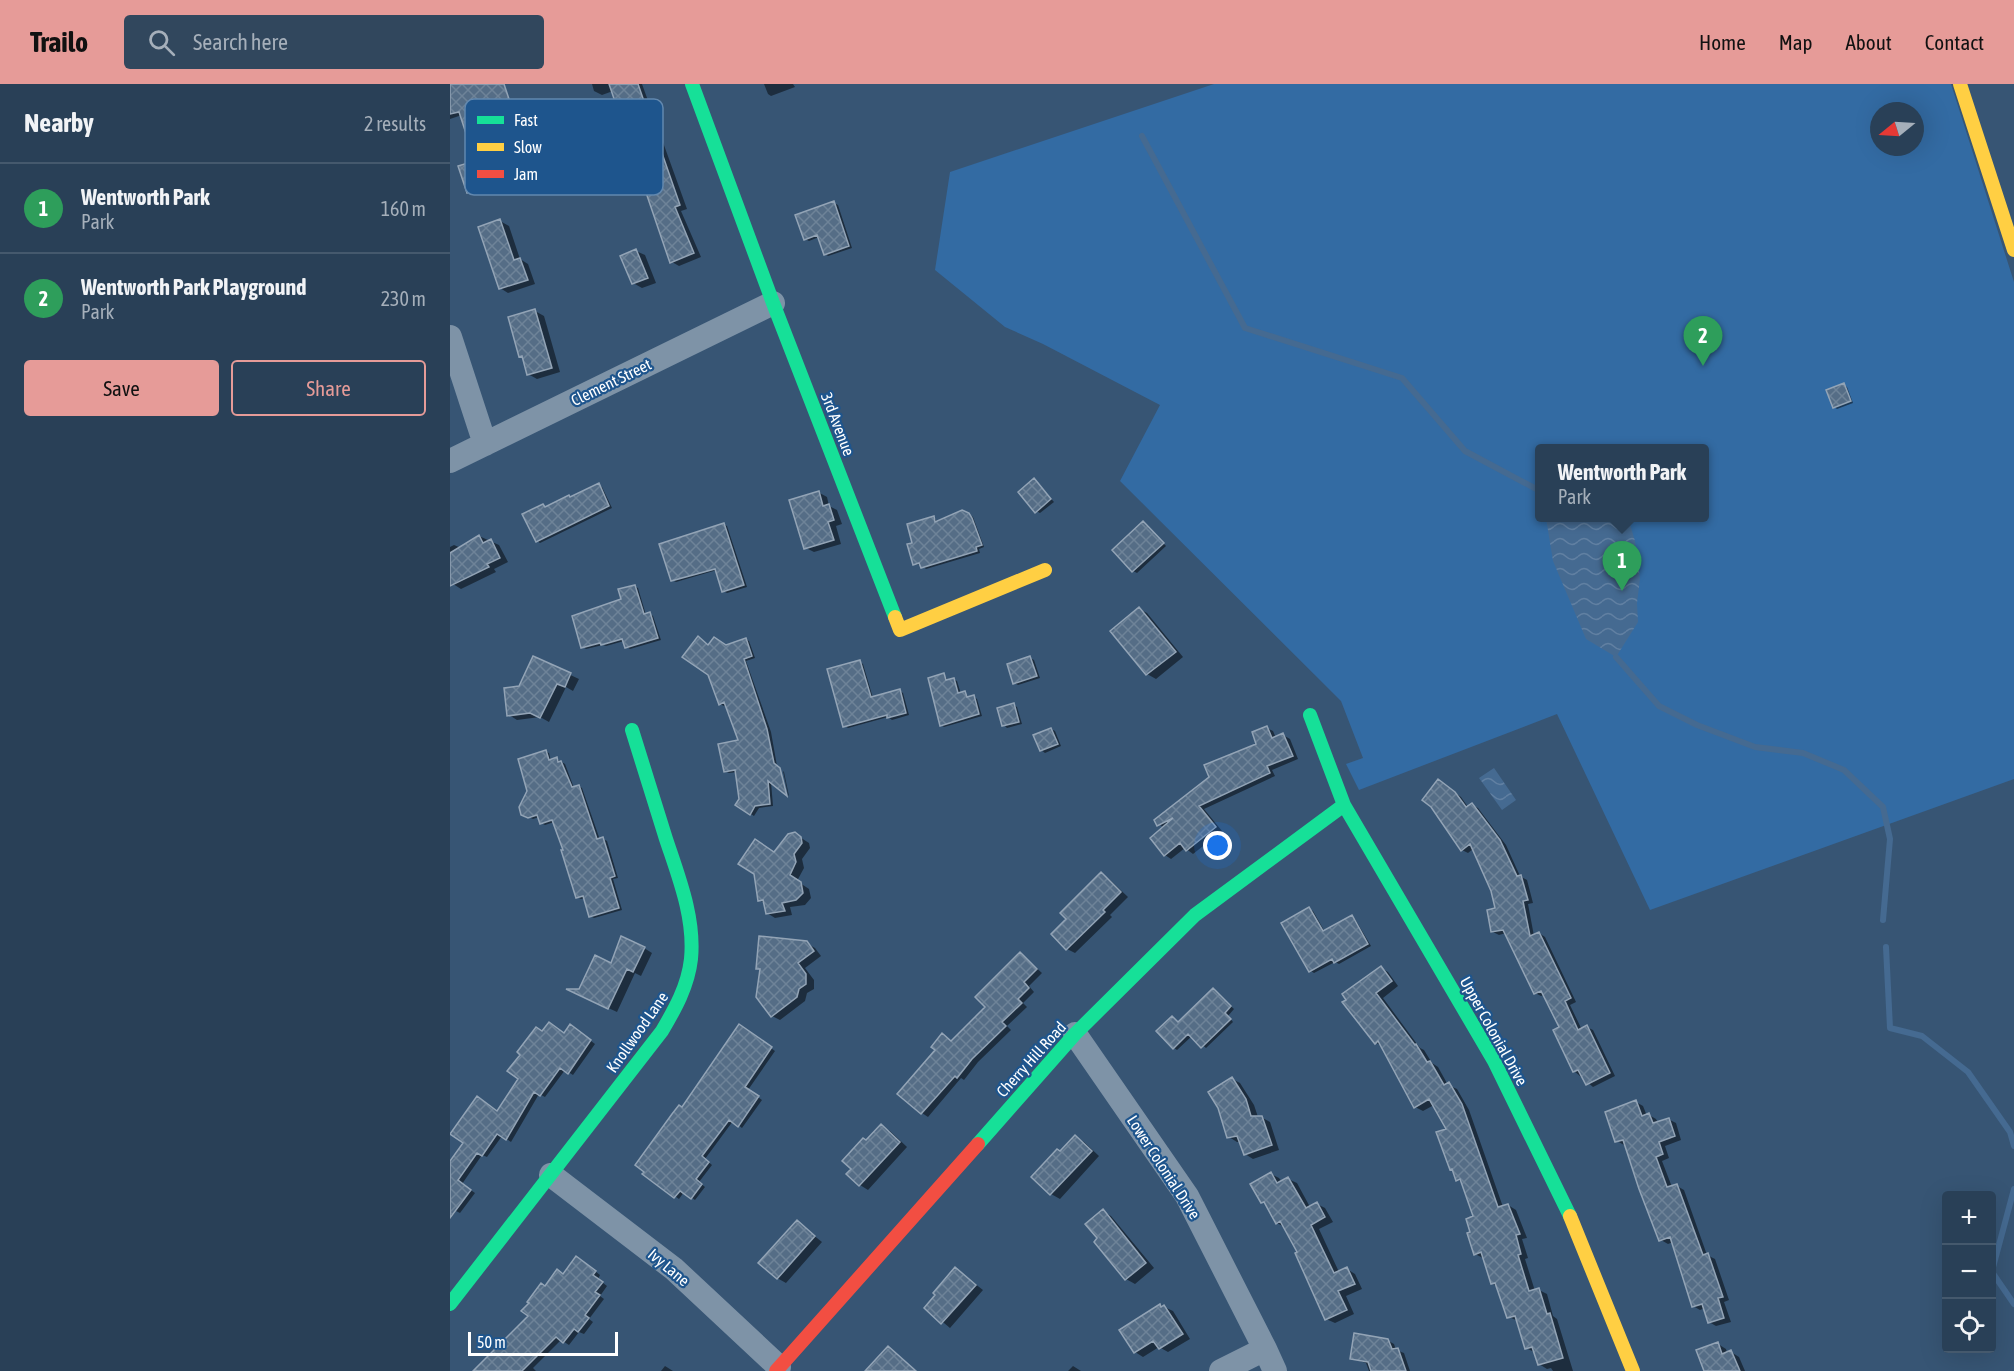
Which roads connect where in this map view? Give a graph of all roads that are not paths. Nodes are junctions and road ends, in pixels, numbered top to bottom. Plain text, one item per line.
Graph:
1 (692, 84) edge
2 (1960, 84) edge
3 (2014, 250) edge
4 (773, 303) junction
5 (450, 337) edge
6 (485, 444) junction
7 (450, 461) edge
8 (1045, 570) dead end
9 (1310, 715) dead end
10 (632, 730) dead end
11 (1344, 805) junction
12 (1075, 1034) junction
13 (551, 1175) junction
14 (450, 1304) edge
15 (1265, 1349) junction
16 (778, 1369) edge
17 (1221, 1371) edge
18 (1275, 1371) edge
19 (1633, 1371) edge

1 - 4 street, 3rd Avenue
2 - 3 street
4 - 6 street, Clement Street
4 - 8 street, 3rd Avenue
5 - 6 street
6 - 7 street, Clement Street
9 - 11 street, Upper Colonial Drive
10 - 13 street, Knollwood Lane
11 - 12 street, Cherry Hill Road
11 - 19 street, Upper Colonial Drive
12 - 15 street, Lower Colonial Drive
12 - 16 street, Cherry Hill Road
13 - 14 street, Knollwood Lane
13 - 16 street, Ivy Lane
15 - 17 street
15 - 18 street, Lower Colonial Drive

